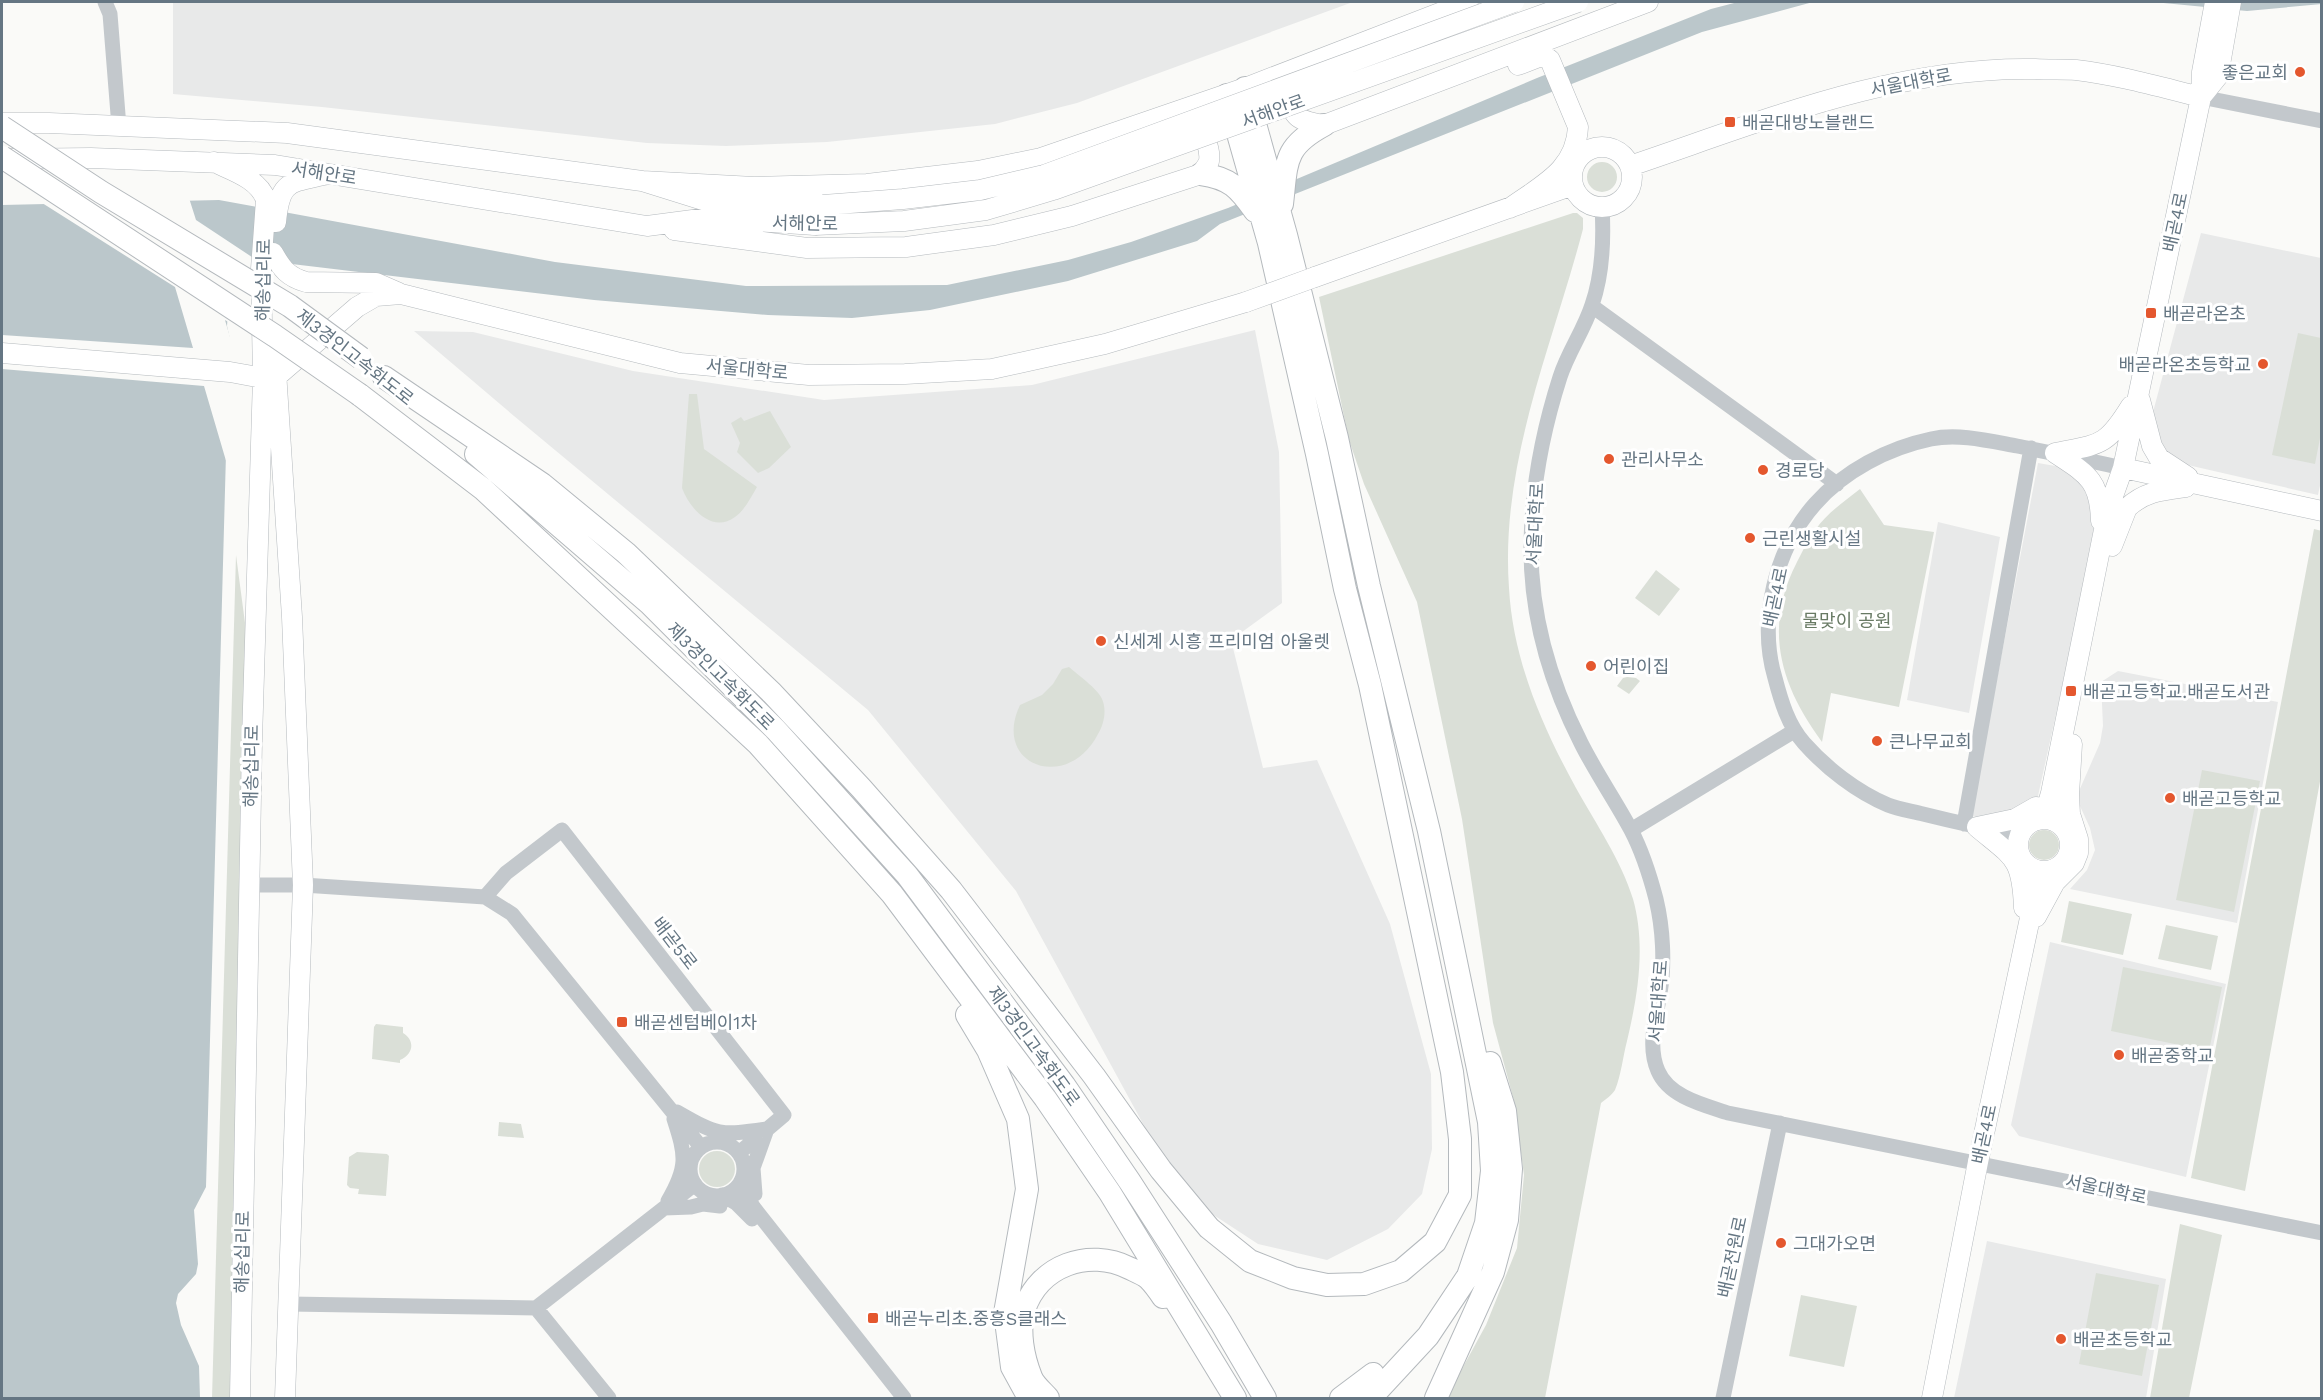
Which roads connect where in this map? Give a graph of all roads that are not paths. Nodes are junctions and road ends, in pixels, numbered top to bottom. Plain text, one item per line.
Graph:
1 (105, 2) edge
2 (1468, 2) edge
3 (1514, 2) edge
4 (1578, 2) edge
5 (1648, 2) edge
6 (2215, 2) edge
7 (2231, 2) edge
8 (2218, 30) junction
9 (1301, 66) junction
10 (1423, 88) junction
11 (1236, 91) junction
12 (2201, 97) junction
13 (1177, 113) junction
14 (2322, 121) edge
15 (2, 125) edge
16 (1324, 125) junction
17 (119, 127) junction
18 (1581, 127) junction
19 (2, 158) edge
20 (1578, 158) junction
21 (214, 162) junction
22 (1630, 166) junction
23 (328, 174) junction
24 (1201, 174) junction
25 (1261, 177) junction
26 (642, 181) junction
27 (1573, 185) junction
28 (1602, 207) junction
29 (1510, 208) junction
30 (648, 226) junction
31 (1275, 229) junction
32 (273, 253) junction
33 (401, 294) junction
34 (1592, 306) junction
35 (2, 353) edge
36 (384, 377) junction
37 (269, 378) junction
38 (2139, 394) junction
39 (2031, 448) junction
40 (2055, 453) junction
41 (2123, 468) junction
42 (1837, 484) junction
43 (2200, 486) junction
44 (2321, 509) edge
45 (2107, 544) junction
46 (1794, 731) junction
47 (2067, 742) junction
48 (1383, 746) junction
49 (2038, 820) junction
50 (1971, 826) junction
51 (2063, 827) junction
52 (1631, 830) junction
53 (2020, 836) junction
54 (2040, 871) junction
55 (249, 885) junction
56 (303, 885) junction
57 (892, 894) junction
58 (485, 897) junction
59 (1449, 926) junction
60 (2025, 938) junction
61 (669, 1108) junction
62 (1780, 1123) junction
63 (766, 1130) junction
64 (701, 1147) junction
65 (739, 1153) junction
66 (1978, 1162) junction
67 (742, 1179) junction
68 (695, 1184) junction
69 (722, 1196) junction
70 (664, 1208) junction
71 (765, 1229) junction
72 (2322, 1233) edge
73 (289, 1304) junction
74 (536, 1308) junction
75 (1231, 1390) edge
76 (240, 1398) edge
77 (285, 1398) edge
78 (609, 1398) edge
79 (895, 1398) edge
80 (904, 1398) edge
81 (1029, 1398) edge
82 (1048, 1398) edge
83 (1265, 1398) edge
84 (1341, 1398) edge
85 (1365, 1398) edge
86 (1436, 1398) edge
87 (1723, 1398) edge
88 (1932, 1398) edge

1 - 17 street
2 - 9 main road
3 - 26 main road, 서해안로, bridge
4 - 30 main road, 서해안로, bridge
5 - 10 main road
6 - 8 main road
7 - 8 main road
8 - 12 main road
9 - 11 main road
9 - 16 main road
10 - 16 main road
10 - 18 main road
11 - 13 main road
11 - 25 highway
12 - 14 street
12 - 22 main road, 서울대학로
12 - 38 main road, 배곧4로
13 - 24 main road
13 - 26 main road
15 - 17 main road, 서해안로
15 - 36 highway, 제3경인고속화도로, bridge
16 - 25 highway
17 - 26 main road, 서해안로
18 - 20 main road
18 - 29 main road
19 - 21 main road, 서해안로
19 - 57 highway, 제3경인고속화도로, bridge
20 - 22 main road
20 - 27 main road
21 - 23 main road, 서해안로
21 - 37 main road, 해송십리로
22 - 28 main road
23 - 30 main road, 서해안로
23 - 32 main road, 해송십리로
24 - 25 highway
24 - 30 main road
25 - 31 highway
25 - 31 highway
27 - 28 main road
27 - 29 main road, 서울대학로
28 - 34 street, 서울대학로
29 - 33 main road, 서울대학로, bridge
31 - 48 highway
31 - 59 highway
32 - 33 main road
32 - 37 main road, 해송십리로
33 - 37 main road, 서울대학로
34 - 42 street
34 - 52 street, 서울대학로
35 - 37 main road
36 - 48 highway
36 - 83 highway, 제3경인고속화도로
37 - 55 main road, 해송십리로
37 - 56 main road, 해송십리로
38 - 40 main road
38 - 41 main road, 배곧4로
38 - 43 main road
39 - 40 street, 배곧4로
39 - 42 street, 배곧4로
39 - 50 street
40 - 41 street, 배곧4로
40 - 45 main road
41 - 43 main road, 배곧4로
41 - 45 main road, 배곧4로
42 - 46 street, 배곧4로
43 - 44 main road, 배곧4로
43 - 45 main road
45 - 47 main road, 배곧4로
46 - 50 street, 배곧4로
46 - 52 street
47 - 49 main road, 배곧4로
47 - 50 main road
47 - 51 main road, 배곧4로
47 - 60 main road
48 - 84 highway
49 - 51 main road
49 - 53 main road
50 - 53 street, 배곧4로
50 - 60 main road
51 - 54 main road
52 - 62 street, 서울대학로
53 - 54 main road
54 - 60 main road, 배곧4로
55 - 56 street
55 - 76 main road, 해송십리로
56 - 58 street
56 - 73 main road, 해송십리로
57 - 75 highway, 제3경인고속화도로
57 - 81 highway
58 - 61 street
58 - 63 street, 배곧5로
59 - 85 highway
59 - 86 highway
60 - 66 main road, 배곧4로
61 - 63 street
61 - 64 street
61 - 70 street
62 - 66 street, 서울대학로
62 - 87 street, 배곧전원로
63 - 65 street, 배곧5로
63 - 71 street
64 - 65 street
64 - 68 street
65 - 67 street
66 - 72 street, 서울대학로
66 - 88 main road, 배곧4로
67 - 69 street
67 - 71 street
68 - 69 street
68 - 70 street
69 - 71 street
70 - 71 street
70 - 74 street
71 - 79 street
71 - 80 street
73 - 74 street
73 - 77 main road, 해송십리로
74 - 78 street
75 - 82 highway

